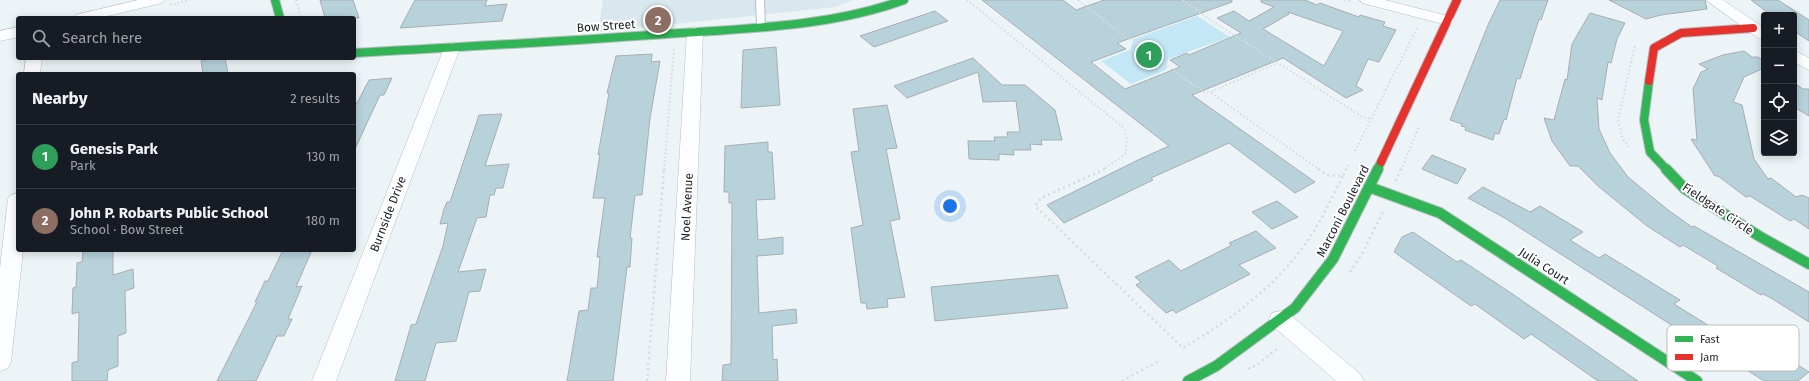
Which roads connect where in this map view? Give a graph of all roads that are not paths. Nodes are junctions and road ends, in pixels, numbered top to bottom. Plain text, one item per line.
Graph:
1 (157, 0) edge
2 (276, 0) edge
3 (760, 0) edge
4 (904, 0) edge
5 (1457, 0) edge
6 (1713, 0) edge
7 (1360, 1) edge
8 (89, 16) edge
9 (280, 16) edge
10 (1447, 20) junction
11 (761, 26) junction
12 (16, 32) edge
13 (695, 32) junction
14 (1758, 32) edge
15 (0, 36) edge
16 (452, 48) junction
17 (356, 53) edge
18 (1797, 57) edge
19 (34, 60) edge
20 (1809, 65) edge
21 (32, 72) edge
22 (1369, 186) junction
23 (16, 217) edge
24 (1809, 264) edge
25 (1280, 320) junction
26 (1667, 361) edge
27 (0, 362) edge
28 (1682, 371) edge
29 (324, 381) edge
30 (678, 381) edge
31 (1188, 381) edge
32 (1352, 381) edge
33 (1697, 381) edge

1 - 8 street
2 - 9 street
3 - 11 lane
4 - 11 street, Bow Street
5 - 10 street, Marconi Boulevard
6 - 14 street, Fieldgate Circle
7 - 10 street
10 - 22 street, Marconi Boulevard
11 - 13 street, Bow Street
12 - 15 street
13 - 16 street, Bow Street
13 - 30 street, Noel Avenue
14 - 24 street, Fieldgate Circle
16 - 17 street, Bow Street
16 - 29 street, Burnside Drive
18 - 20 street
19 - 21 street
22 - 25 street, Marconi Boulevard
22 - 26 street, Julia Court
23 - 27 street
25 - 31 street, Marconi Boulevard
25 - 32 street
28 - 33 street, Julia Court

